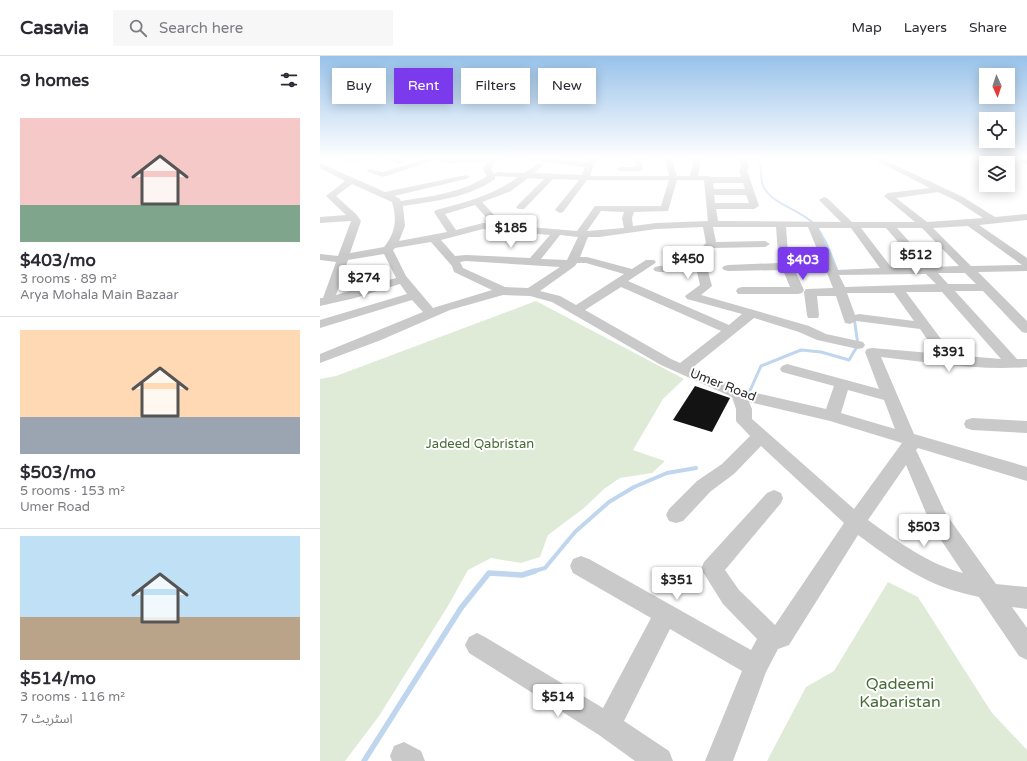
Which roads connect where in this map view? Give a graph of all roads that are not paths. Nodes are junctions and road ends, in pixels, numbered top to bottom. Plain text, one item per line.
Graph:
1 (337, 191) edge
2 (375, 191) edge
3 (404, 191) edge
4 (466, 191) edge
5 (503, 191) edge
6 (537, 191) edge
7 (575, 191) edge
8 (670, 191) edge
9 (927, 191) edge
10 (944, 191) edge
11 (710, 192) joint
12 (750, 192) joint
13 (385, 195) junction
14 (824, 200) dead end
15 (476, 201) junction
16 (398, 204) junction
17 (712, 206) junction
18 (521, 207) dead end
19 (630, 209) junction
20 (560, 210) dead end
21 (489, 215) dead end
22 (354, 217) junction
23 (1027, 218) edge
24 (994, 221) junction
25 (322, 222) edge
26 (970, 223) junction
27 (711, 224) junction
28 (781, 224) junction
29 (813, 225) junction
30 (852, 225) junction
31 (889, 225) junction
32 (925, 225) junction
33 (629, 230) junction
34 (557, 232) junction
35 (454, 234) junction
36 (582, 234) junction
37 (434, 239) junction
38 (765, 244) dead end
39 (710, 245) junction
40 (390, 248) junction
41 (320, 257) edge
42 (344, 259) junction
43 (452, 259) junction
44 (533, 262) junction
45 (572, 262) junction
46 (1027, 263) edge
47 (702, 268) junction
48 (728, 268) dead end
49 (788, 268) junction
50 (930, 270) junction
51 (968, 270) junction
52 (836, 271) junction
53 (888, 271) junction
54 (633, 273) junction
55 (1025, 273) edge
56 (402, 280) junction
57 (620, 282) junction
58 (985, 287) junction
59 (946, 288) junction
60 (897, 289) junction
61 (503, 291) junction
62 (742, 291) dead end
63 (844, 291) junction
64 (531, 292) junction
65 (325, 295) edge
66 (414, 296) junction
67 (577, 310) junction
68 (432, 314) junction
69 (752, 314) junction
70 (813, 315) dead end
71 (320, 324) edge
72 (925, 326) junction
73 (1027, 329) edge
74 (731, 331) junction
75 (934, 339) dead end
76 (858, 345) dead end
77 (320, 359) edge
78 (1022, 365) edge
79 (682, 369) junction
80 (787, 369) dead end
81 (842, 384) junction
82 (746, 396) junction
83 (891, 398) junction
84 (832, 416) junction
85 (972, 424) dead end
86 (1027, 427) edge
87 (761, 436) junction
88 (910, 443) junction
89 (1027, 474) edge
90 (774, 498) dead end
91 (676, 515) dead end
92 (856, 522) junction
93 (581, 566) dead end
94 (988, 591) junction
95 (1027, 598) edge
96 (665, 614) junction
97 (771, 637) junction
98 (477, 645) dead end
99 (1027, 648) edge
100 (756, 666) junction
101 (608, 726) junction
102 (659, 761) edge
103 (719, 761) edge

1 - 22 street
2 - 13 street
3 - 13 street
4 - 16 street
5 - 15 street
6 - 18 street
7 - 20 street
8 - 19 street
9 - 32 street
10 - 24 street
11 - 12 street
11 - 17 street
12 - 17 street
13 - 16 street
14 - 30 street
15 - 21 street
15 - 35 street
16 - 40 street
17 - 27 street
19 - 33 street
19 - 36 street
22 - 25 street
22 - 42 street
23 - 24 street
24 - 26 street
26 - 32 street
26 - 46 street
27 - 28 street
27 - 33 street
27 - 39 street
28 - 29 street
28 - 49 street
29 - 30 street
29 - 52 street
30 - 31 street
30 - 53 street
31 - 32 street
31 - 50 street
32 - 51 street
33 - 36 street
34 - 35 street
34 - 36 street
34 - 44 street
35 - 37 street
36 - 45 street
37 - 40 street
37 - 43 street
38 - 39 street
39 - 47 street
40 - 42 street
40 - 56 street
41 - 42 street
42 - 65 street
43 - 44 street
43 - 61 street
44 - 45 street
45 - 54 street
45 - 64 street
47 - 54 street
47 - 69 street
48 - 49 street
49 - 52 street
49 - 62 street
50 - 51 street
50 - 53 street
50 - 59 street
51 - 55 street
51 - 58 street
52 - 53 street
52 - 63 street
54 - 57 street
56 - 65 street
56 - 66 street
57 - 67 street
57 - 74 street
58 - 59 street
58 - 73 street
59 - 60 street
59 - 78 street
60 - 63 street
60 - 72 street
61 - 64 street, Umer Road
61 - 68 street, Umer Road
63 - 70 street
63 - 72 street
64 - 67 street, Umer Road
66 - 68 street
66 - 71 street
67 - 79 street, Umer Road
68 - 77 street, Umer Road
69 - 74 street
69 - 76 street
72 - 75 street
74 - 79 street
78 - 83 street
79 - 82 street, Umer Road
80 - 81 street
81 - 83 street
81 - 84 street
82 - 84 street, Umer Road
82 - 87 street
83 - 88 street
84 - 88 street, Umer Road
85 - 86 street
87 - 91 street
87 - 92 street
88 - 89 street, Umer Road
88 - 92 street
88 - 94 street
90 - 97 street
92 - 94 street
92 - 97 street
93 - 96 street
94 - 95 street
94 - 99 street
96 - 100 street
96 - 101 street
97 - 100 street
98 - 101 street
100 - 103 street
101 - 102 street

